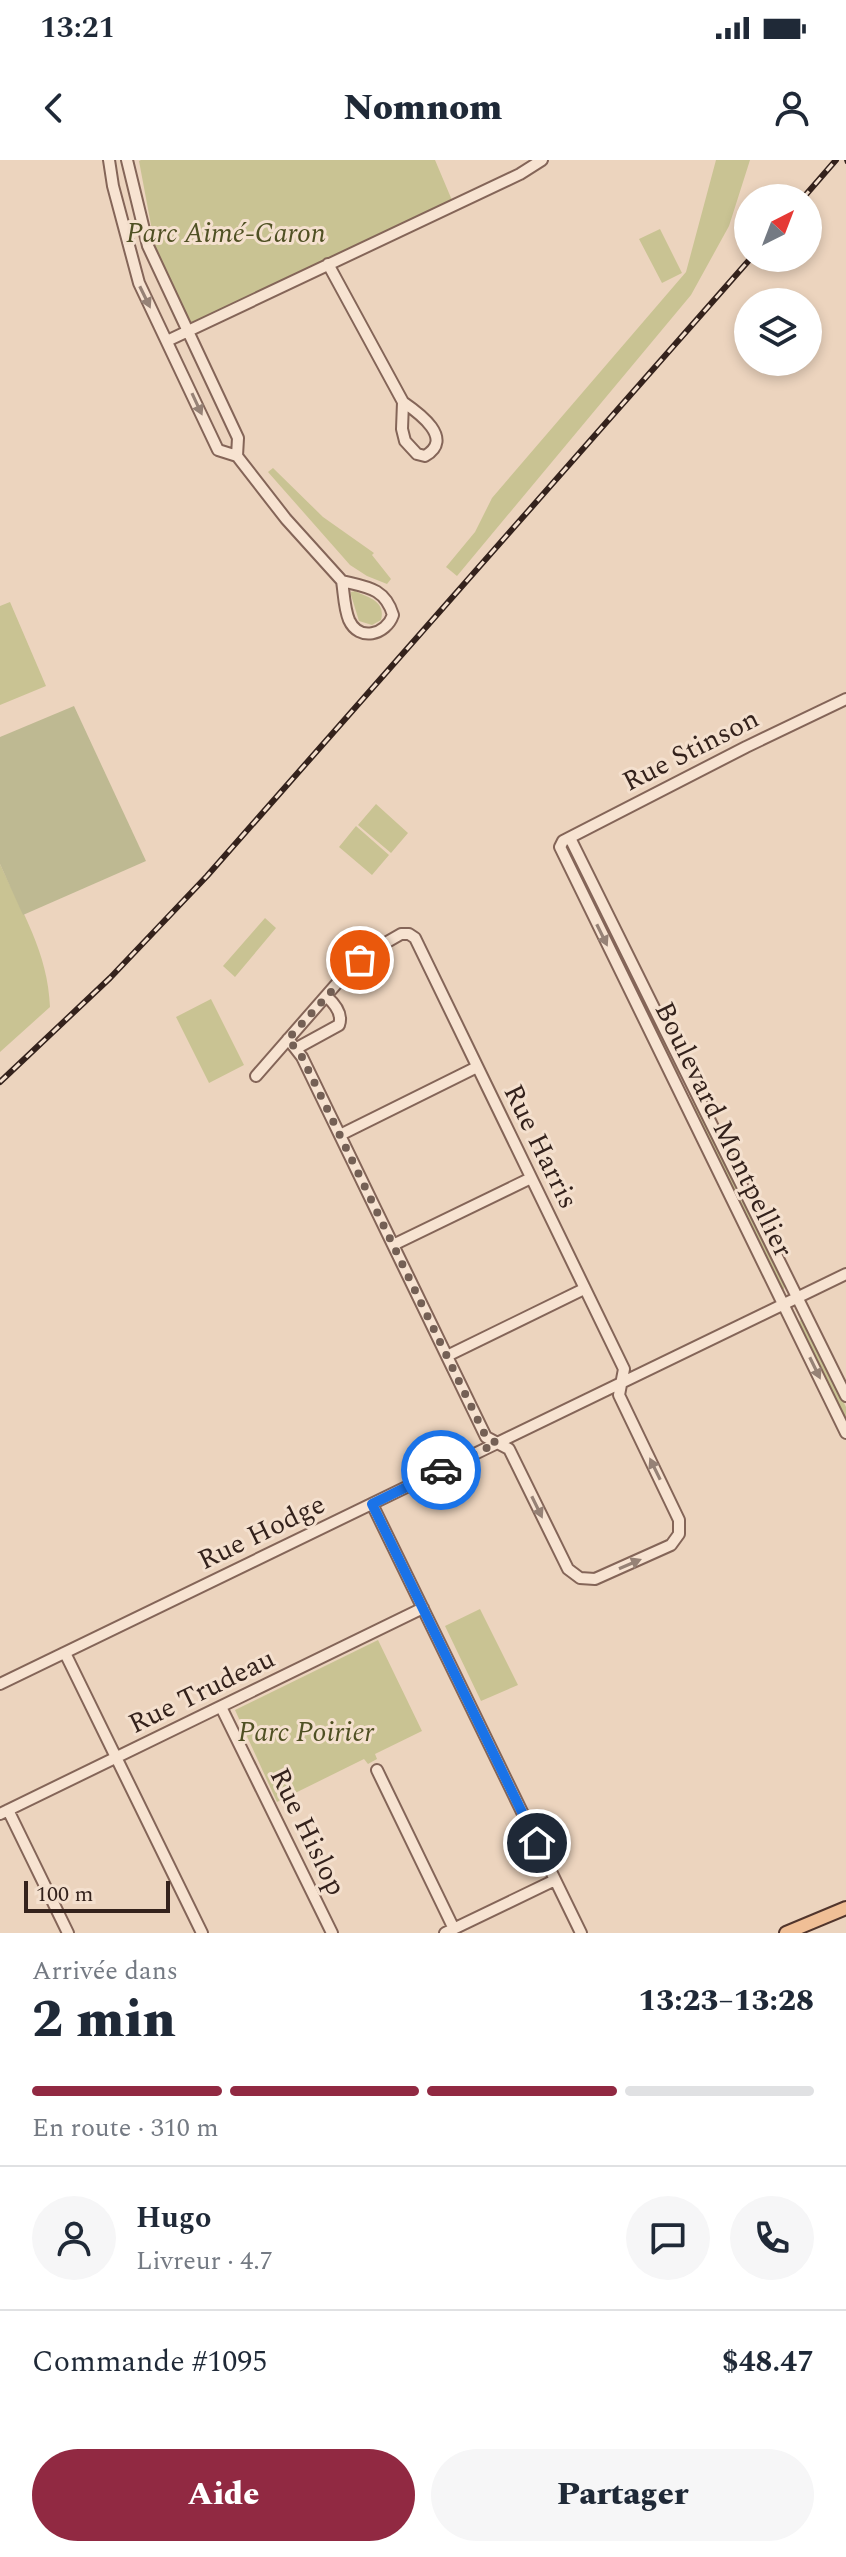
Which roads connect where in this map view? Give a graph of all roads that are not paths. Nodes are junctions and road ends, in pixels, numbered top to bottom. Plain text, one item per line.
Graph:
1 (109, 160) edge
2 (127, 160) edge
3 (542, 160) edge
4 (328, 264) junction
5 (188, 331) junction
6 (167, 341) junction
7 (403, 402) junction
8 (237, 456) junction
9 (342, 581) junction
10 (846, 699) edge
11 (570, 838) junction
12 (560, 847) joint
13 (326, 996) junction
14 (288, 1039) junction
15 (297, 1048) junction
16 (477, 1067) junction
17 (256, 1076) dead end
18 (340, 1135) junction
19 (531, 1178) junction
20 (393, 1245) junction
21 (846, 1274) edge
22 (584, 1289) junction
23 (797, 1298) junction
24 (784, 1304) junction
25 (447, 1356) junction
26 (621, 1383) junction
27 (846, 1396) edge
28 (846, 1433) edge
29 (497, 1443) junction
30 (372, 1504) junction
31 (423, 1608) junction
32 (65, 1653) junction
33 (0, 1684) edge
34 (221, 1707) junction
35 (117, 1757) junction
36 (377, 1770) dead end
37 (4, 1812) edge
38 (555, 1880) junction
39 (846, 1908) edge
40 (449, 1931) edge
41 (68, 1933) edge
42 (202, 1933) edge
43 (332, 1933) edge
44 (581, 1933) edge
45 (786, 1933) edge

1 -> 6 street
2 - 5 street
3 - 4 street
4 - 5 street
4 - 7 street
5 - 6 street
5 - 8 street
6 -> 8 street
7 - 7 street
8 - 9 street
9 - 9 street
10 - 11 street, Rue Stinson
11 - 12 street, Rue Stinson
11 - 23 street, Boulevard Montpellier
12 -> 24 street, Boulevard Montpellier
13 - 14 street
13 - 15 street
13 - 16 street, Rue Harris
14 - 15 street
14 - 17 street
15 - 18 street
16 - 18 street
16 - 19 street, Rue Harris
18 - 20 street
19 - 20 street
19 - 22 street, Rue Harris
20 - 25 street
21 - 23 street, Rue Hodge
22 - 25 street
22 - 26 street, Rue Harris
23 - 24 street, Rue Hodge
23 - 27 street, Boulevard Montpellier
24 - 26 street, Rue Hodge
24 -> 28 street, Boulevard Montpellier
25 - 29 street
26 - 29 street, Rue Hodge
29 -> 26 street, Rue Harris
29 - 30 street, Rue Hodge
30 - 31 street
30 - 32 street, Rue Hodge
31 - 34 street, Rue Trudeau
31 - 38 street
32 - 33 street, Rue Hodge
32 - 35 street
34 - 35 street, Rue Trudeau
34 - 43 street, Rue Hislop
35 - 37 street, Rue Trudeau
35 - 42 street
36 - 40 street
37 - 41 street
38 - 40 street
38 - 44 street
39 - 45 main road

